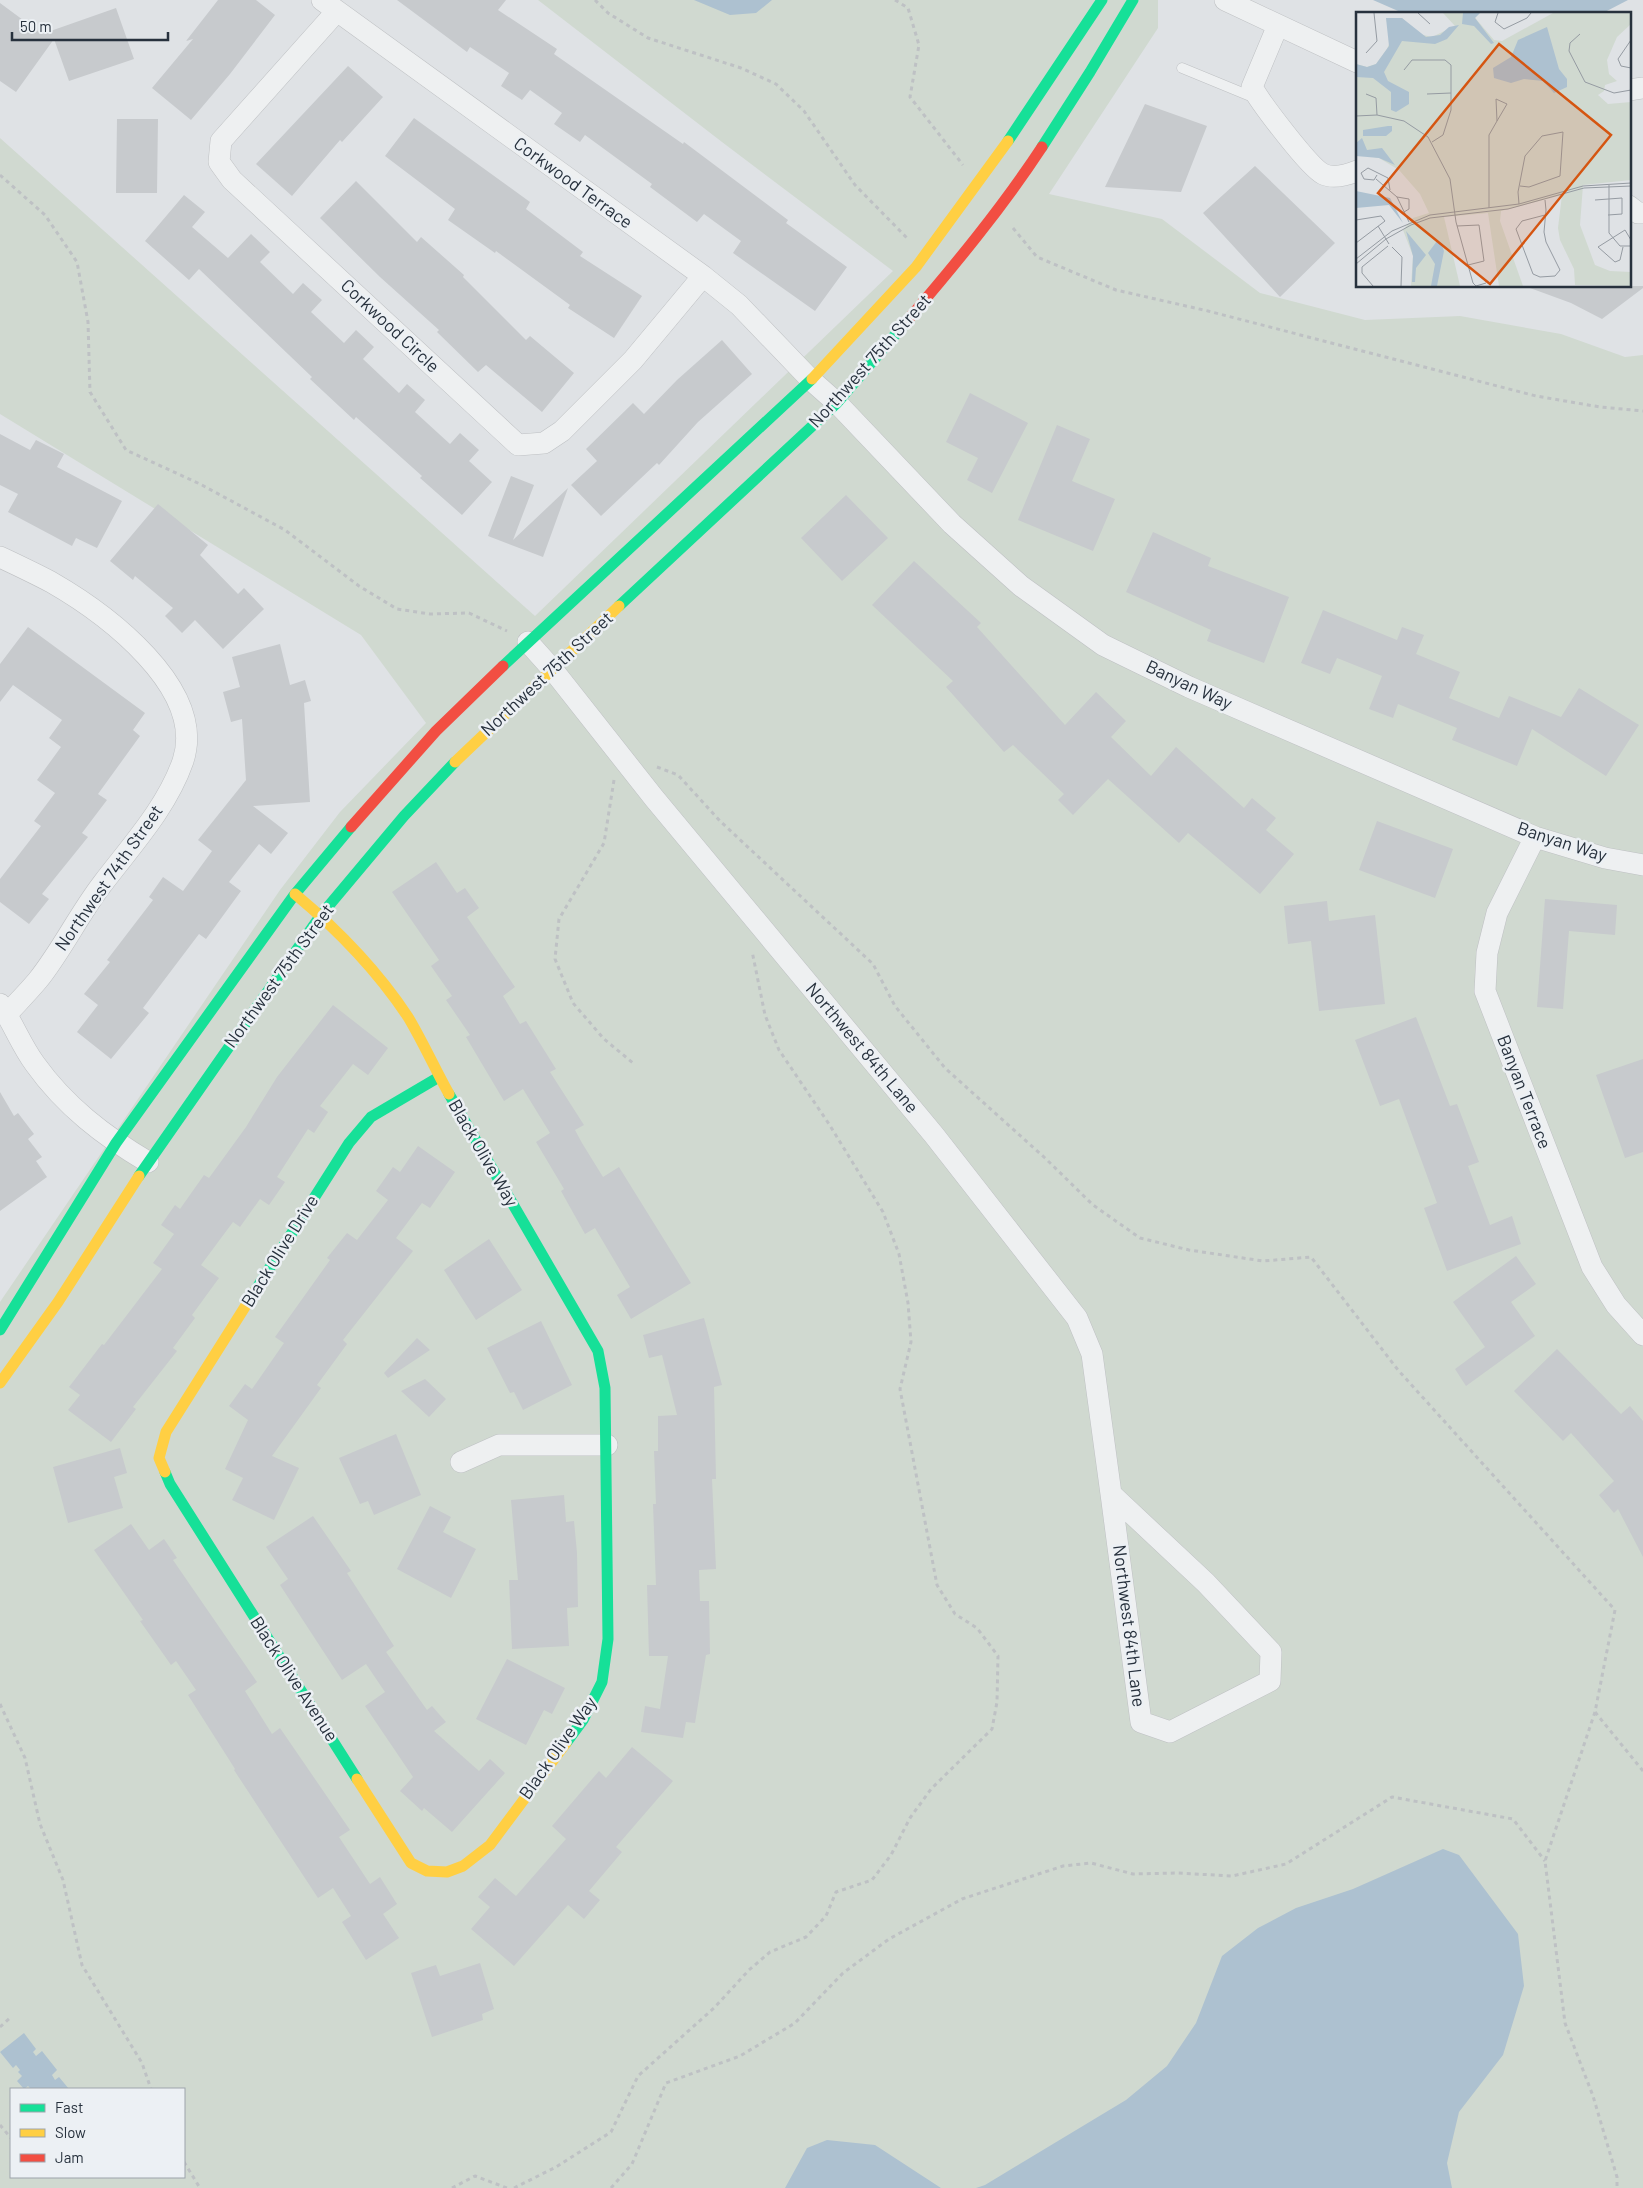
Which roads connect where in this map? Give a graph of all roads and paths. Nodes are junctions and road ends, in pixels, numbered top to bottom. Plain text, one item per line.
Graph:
1 (595, 0) edge
2 (1102, 0) edge
3 (1134, 0) edge
4 (1224, 0) edge
5 (329, 6) edge
6 (1278, 25) junction
7 (1356, 62) edge
8 (1182, 68) dead end
9 (1643, 88) edge
10 (1630, 90) edge
11 (1258, 99) junction
12 (1356, 171) edge
13 (0, 175) edge
14 (1630, 207) edge
15 (1643, 213) edge
16 (924, 255) junction
17 (703, 276) junction
18 (1208, 311) dead end
19 (811, 380) junction
20 (837, 402) junction
21 (1643, 411) edge
22 (0, 557) edge
23 (528, 642) junction
24 (553, 670) junction
25 (619, 752) junction
26 (653, 765) dead end
27 (1535, 837) junction
28 (1643, 865) edge
29 (295, 894) junction
30 (321, 915) junction
31 (752, 950) dead end
32 (4, 1009) edge
33 (633, 1063) dead end
34 (439, 1077) junction
35 (116, 1143) junction
36 (148, 1162) junction
37 (0, 1330) edge
38 (1643, 1335) edge
39 (0, 1383) edge
40 (607, 1445) junction
41 (159, 1458) joint
42 (461, 1462) dead end
43 (1111, 1494) junction
44 (0, 1704) edge
45 (1595, 1712) junction
46 (1643, 1771) edge
47 (1545, 1861) junction
48 (450, 1873) joint
49 (10, 2018) dead end
50 (0, 2027) edge
51 (151, 2088) edge
52 (0, 2125) edge
53 (10, 2137) edge
54 (185, 2164) edge
55 (200, 2188) edge
56 (452, 2188) edge
57 (507, 2188) edge
58 (514, 2188) edge
59 (611, 2188) edge
60 (1617, 2188) edge

1 - 16 path
2 - 16 street, Northwest 75th Street
3 - 20 street, Northwest 75th Street
4 - 6 street
5 - 17 street, Corkwood Terrace
5 - 17 street, Corkwood Circle
6 - 7 street
6 - 11 street
8 - 11 lane
9 - 10 street
11 - 12 street
13 - 23 path
14 - 15 street
16 - 19 street, Northwest 75th Street
17 - 19 street, Corkwood Terrace
18 - 21 path
19 - 20 street, Banyan Way
19 - 23 street, Northwest 75th Street
20 - 24 street, Northwest 75th Street
20 - 27 street, Banyan Way
22 - 32 street, Northwest 74th Street
23 - 24 street, Northwest 84th Lane
23 - 29 street, Northwest 75th Street
24 - 25 street, Northwest 84th Lane
24 - 30 street, Northwest 75th Street
25 - 33 path
25 - 43 street, Northwest 84th Lane
26 - 45 path
27 - 28 street, Banyan Way
27 - 38 street, Banyan Terrace
29 - 30 street, Black Olive Way
29 - 35 street, Northwest 75th Street
30 - 34 street, Black Olive Way
30 - 36 street, Northwest 75th Street
31 - 58 path
32 - 35 street
34 - 40 street, Black Olive Way
34 - 41 street, Black Olive Drive
35 - 36 street
35 - 37 street, Northwest 75th Street
36 - 39 street, Northwest 75th Street
40 - 42 street
40 - 48 street, Black Olive Way
41 - 48 street, Black Olive Avenue
43 - 43 street, Northwest 84th Lane
44 - 51 path
45 - 46 path
45 - 47 path
47 - 59 path
47 - 60 path
49 - 50 path
52 - 53 path
54 - 55 path
56 - 57 path

